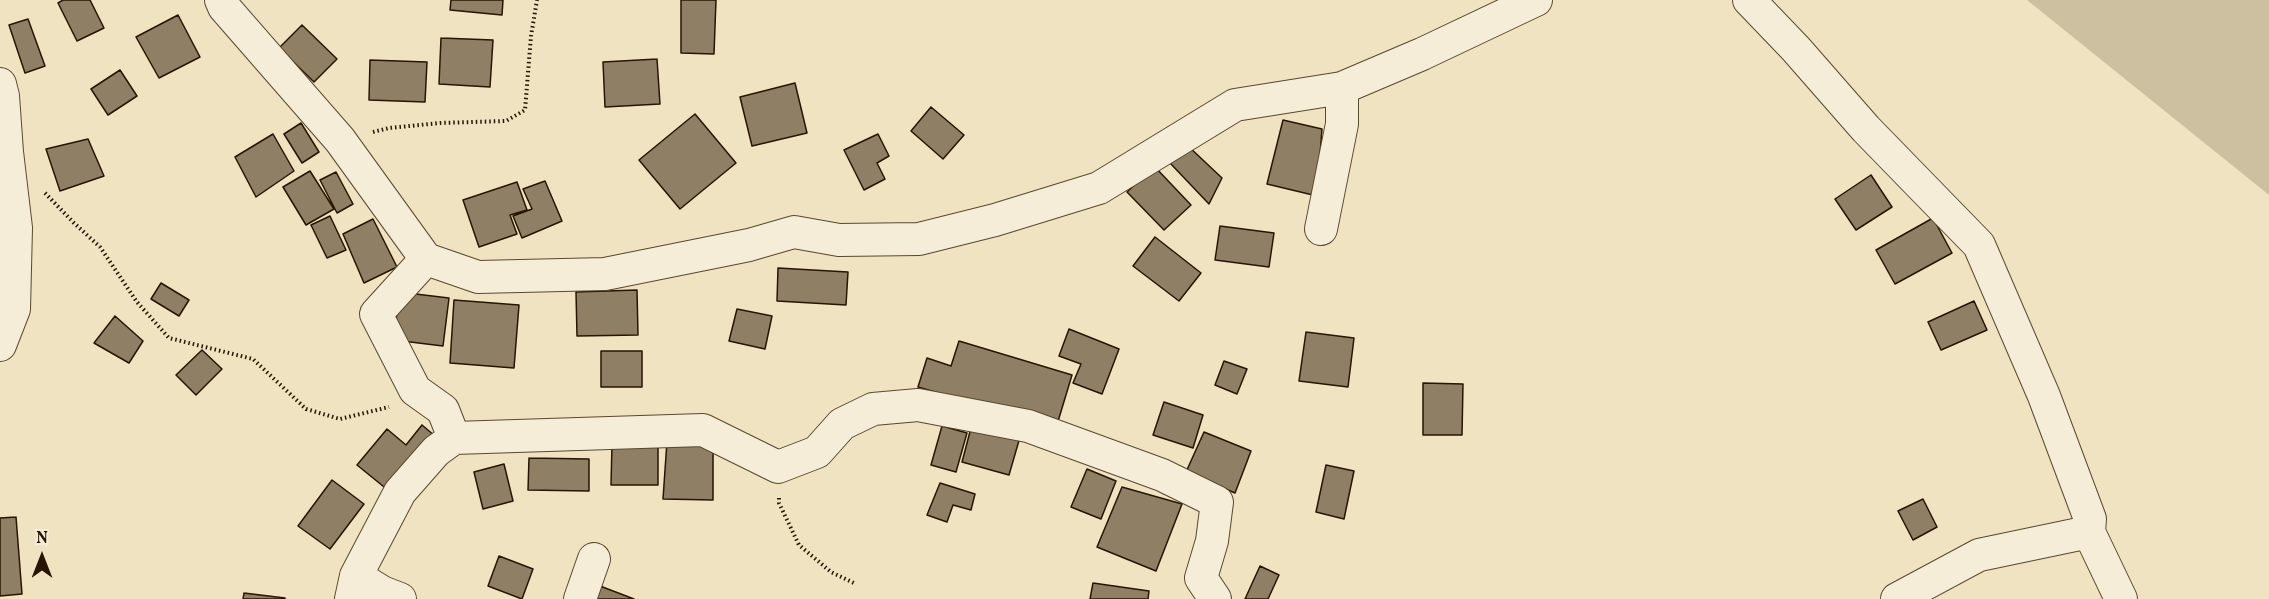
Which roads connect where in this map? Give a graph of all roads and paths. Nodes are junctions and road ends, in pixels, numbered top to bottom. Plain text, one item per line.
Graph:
1 (221, 0) edge
2 (537, 0) edge
3 (1536, 0) edge
4 (1749, 0) edge
5 (0, 84) edge
6 (1342, 88) junction
7 (340, 140) junction
8 (44, 192) dead end
9 (1321, 229) dead end
10 (426, 259) junction
11 (0, 345) edge
12 (415, 390) junction
13 (454, 438) junction
14 (778, 467) junction
15 (2089, 532) junction
16 (594, 559) dead end
17 (855, 584) dead end
18 (353, 587) edge
19 (400, 599) edge
20 (580, 599) edge
21 (1215, 599) edge
22 (1897, 599) edge
23 (2121, 599) edge

1 - 7 street
2 - 7 path
3 - 6 street
4 - 15 street
5 - 11 street
6 - 9 street
6 - 10 street
7 - 10 street
8 - 12 path
10 - 12 street
12 - 13 street
13 - 14 street
13 - 18 street
14 - 17 path
14 - 21 street
15 - 22 street
15 - 23 street
16 - 20 street
18 - 19 street

